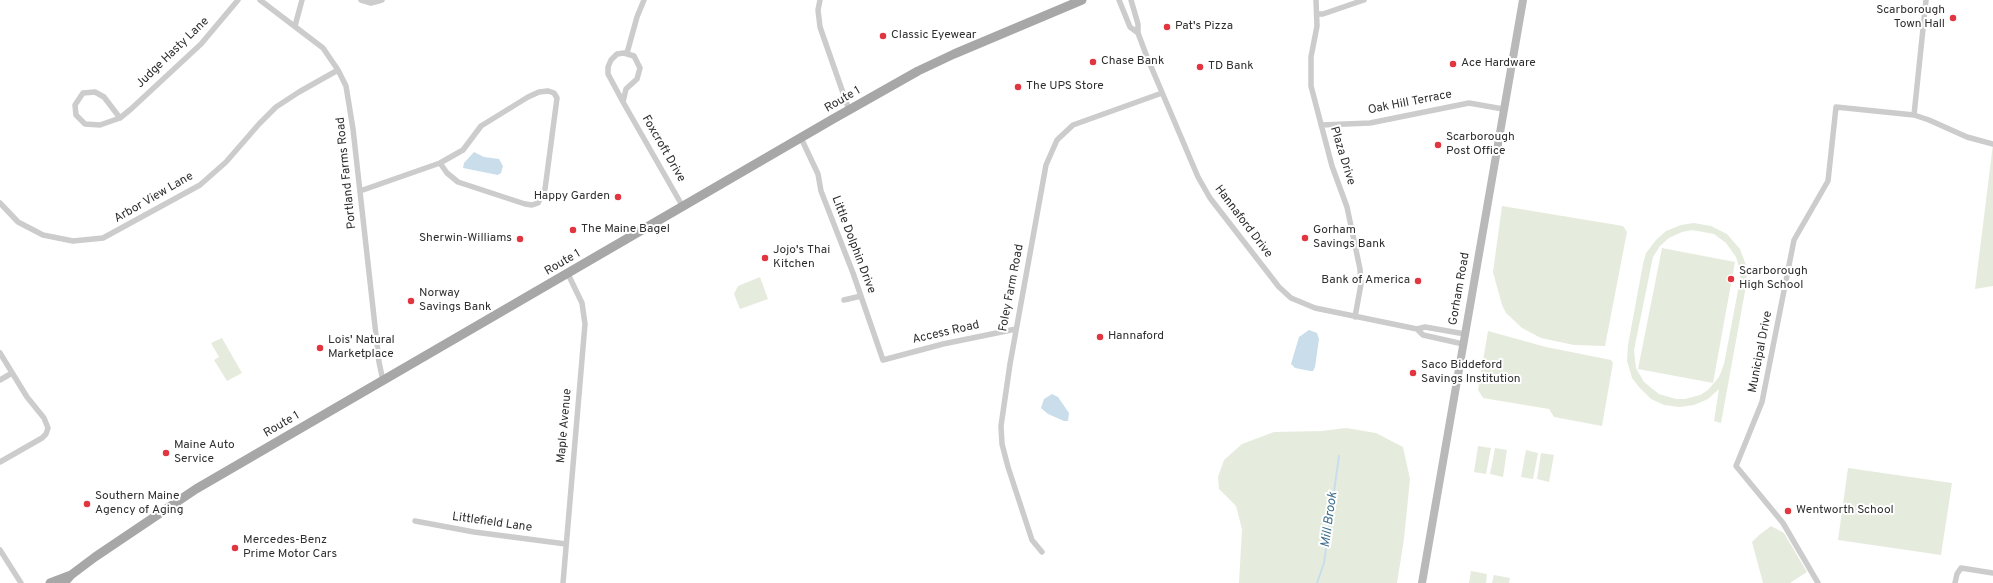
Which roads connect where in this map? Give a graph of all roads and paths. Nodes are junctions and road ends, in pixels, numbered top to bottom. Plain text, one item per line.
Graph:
1 (238, 0) edge
2 (260, 0) edge
3 (302, 0) edge
4 (361, 0) edge
5 (382, 0) edge
6 (644, 0) edge
7 (820, 0) edge
8 (1082, 0) edge
9 (1119, 0) edge
10 (1131, 0) edge
11 (1316, 0) edge
12 (1364, 0) edge
13 (1523, 0) edge
14 (1926, 0) edge
15 (1318, 14) junction
16 (295, 26) junction
17 (1138, 33) junction
18 (627, 53) junction
19 (338, 70) junction
20 (1162, 93) junction
21 (623, 102) junction
22 (1503, 109) junction
23 (849, 110) junction
24 (1914, 115) junction
25 (120, 118) junction
26 (1321, 125) junction
27 (801, 138) junction
28 (1993, 144) edge
29 (440, 163) junction
30 (360, 190) junction
31 (0, 203) edge
32 (683, 207) junction
33 (568, 274) junction
34 (861, 296) junction
35 (844, 300) dead end
36 (1355, 317) junction
37 (1016, 329) junction
38 (1417, 329) junction
39 (1465, 334) junction
40 (1463, 344) junction
41 (0, 353) edge
42 (883, 360) joint
43 (12, 373) junction
44 (0, 380) edge
45 (383, 380) junction
46 (0, 462) edge
47 (415, 521) dead end
48 (566, 544) junction
49 (0, 550) edge
50 (1042, 552) dead end
51 (1993, 573) edge
52 (70, 575) junction
53 (21, 583) edge
54 (50, 583) edge
55 (64, 583) edge
56 (563, 583) edge
57 (1422, 583) edge
58 (1818, 583) edge
59 (1955, 583) edge

1 - 25 street, Judge Hasty Lane
2 - 16 street, Portland Farms Road
3 - 16 street
4 - 5 street
6 - 18 street
7 - 23 street
8 - 23 main road, Route 1
9 - 17 street, Hannaford Drive
10 - 17 street, Hannaford Drive
11 - 15 street, Plaza Drive
12 - 15 street
13 - 22 main road, Gorham Road
14 - 24 street
15 - 26 street, Plaza Drive
16 - 19 street, Portland Farms Road
17 - 20 street, Hannaford Drive
18 - 21 street
18 - 21 street, Foxcroft Drive
19 - 30 street, Portland Farms Road
19 - 31 street, Arbor View Lane
20 - 36 street, Hannaford Drive
20 - 37 street, Foley Farm Road
21 - 32 street, Foxcroft Drive
22 - 26 street, Oak Hill Terrace
22 - 39 main road, Gorham Road
23 - 27 main road, Route 1
24 - 28 street
24 - 58 street, Municipal Drive
25 - 25 street, Judge Hasty Lane
26 - 36 street, Plaza Drive
27 - 32 main road, Route 1
27 - 34 street, Little Dolphin Drive
29 - 29 street
29 - 30 street
30 - 45 street, Portland Farms Road
32 - 33 main road, Route 1
33 - 45 main road, Route 1
33 - 48 street, Maple Avenue
34 - 35 street
34 - 42 street, Little Dolphin Drive
36 - 38 street, Hannaford Drive
37 - 42 street, Access Road
37 - 50 street, Foley Farm Road
38 - 39 street, Hannaford Drive
38 - 40 street, Hannaford Drive
39 - 40 main road, Gorham Road
40 - 57 main road, Gorham Road
41 - 43 street
43 - 44 street
43 - 46 street
45 - 52 main road, Route 1
47 - 48 street, Littlefield Lane
48 - 56 street, Maple Avenue
49 - 53 street
51 - 59 street
52 - 54 main road, Route 1
52 - 55 main road, Route 1

